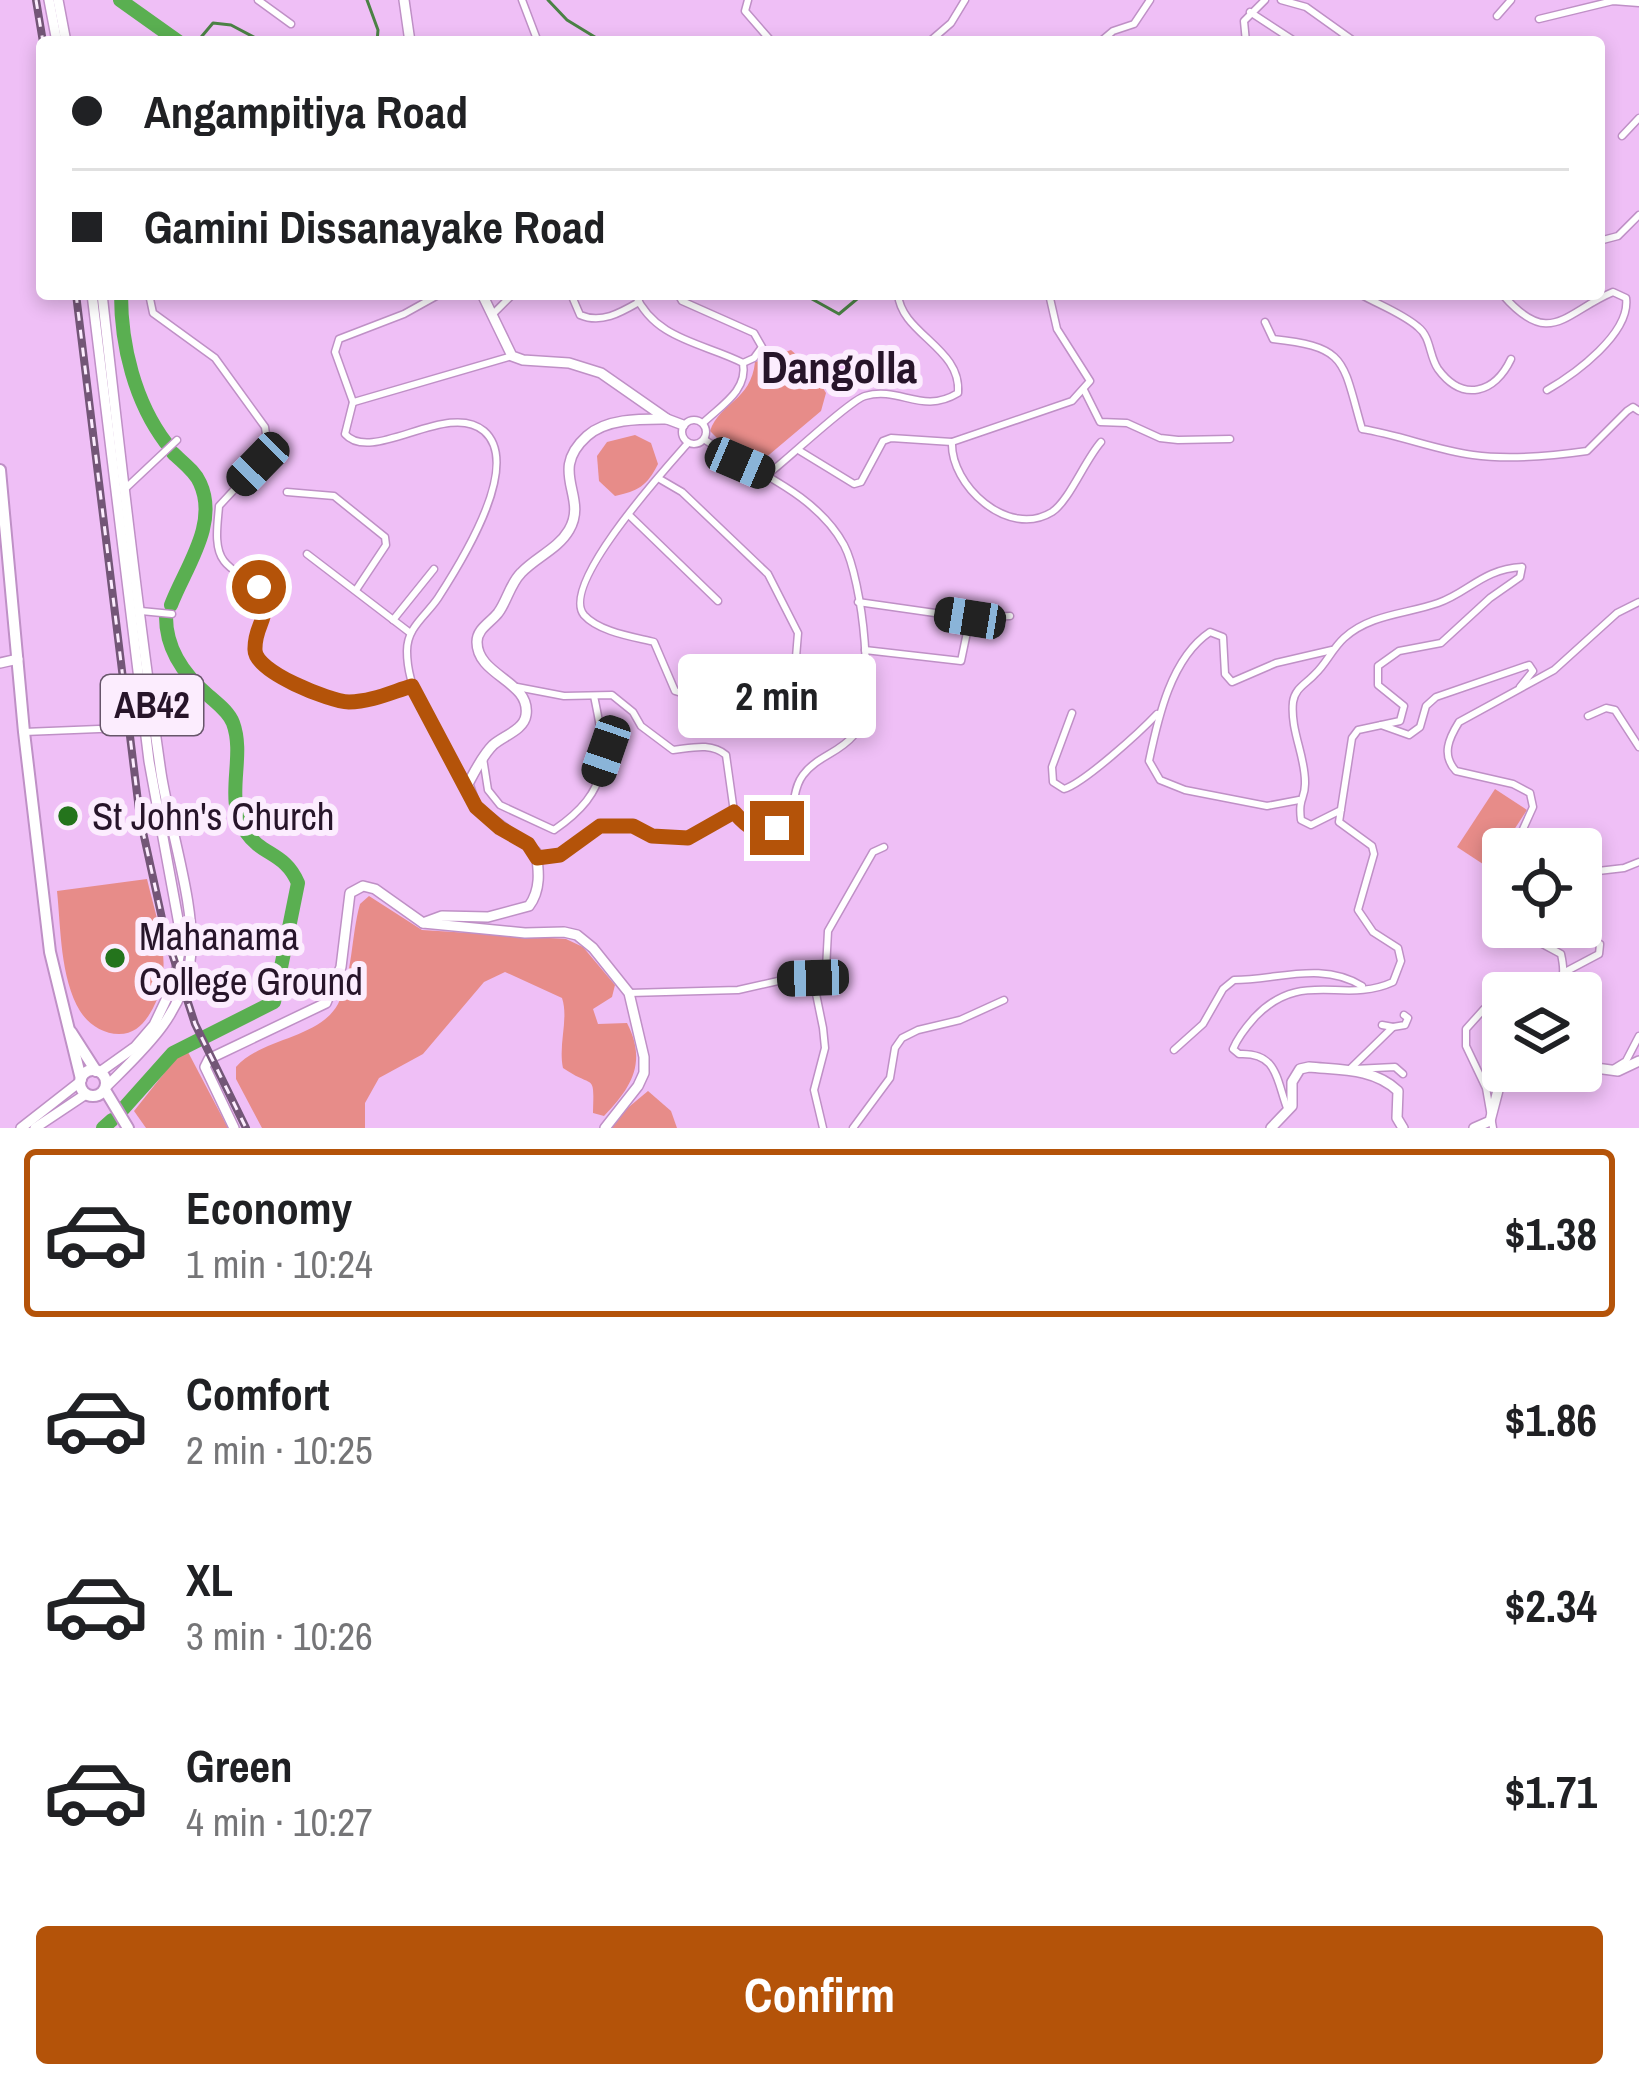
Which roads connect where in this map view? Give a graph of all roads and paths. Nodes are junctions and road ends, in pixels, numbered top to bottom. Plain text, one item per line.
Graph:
1 (49, 0) edge
2 (58, 0) edge
3 (258, 0) edge
4 (404, 0) edge
5 (521, 0) edge
6 (748, 0) edge
7 (965, 0) edge
8 (1150, 0) edge
9 (1265, 0) edge
10 (1281, 0) edge
11 (1510, 0) edge
12 (1639, 3) edge
13 (1250, 12) junction
14 (1497, 16) dead end
15 (1539, 19) dead end
16 (291, 24) dead end
17 (56, 36) edge
18 (65, 36) edge
19 (409, 36) edge
20 (536, 36) edge
21 (767, 36) edge
22 (936, 36) edge
23 (1107, 36) edge
24 (1245, 36) edge
25 (1287, 36) edge
26 (1347, 36) edge
27 (1639, 118) edge
28 (1622, 136) dead end
29 (1639, 215) edge
30 (1605, 239) edge
31 (1605, 297) edge
32 (93, 300) edge
33 (103, 300) edge
34 (150, 300) edge
35 (429, 300) edge
36 (485, 300) edge
37 (507, 300) edge
38 (574, 300) edge
39 (634, 300) edge
40 (639, 300) edge
41 (681, 300) edge
42 (899, 300) edge
43 (1050, 300) edge
44 (1370, 300) edge
45 (1507, 300) edge
46 (1601, 300) edge
47 (492, 315) junction
48 (1265, 322) dead end
49 (512, 356) junction
50 (1511, 359) dead end
51 (743, 363) junction
52 (1084, 390) junction
53 (1547, 390) dead end
54 (353, 402) junction
55 (1639, 411) edge
56 (667, 419) junction
57 (704, 422) junction
58 (683, 425) junction
59 (1230, 439) dead end
60 (178, 440) dead end
61 (705, 440) junction
62 (952, 442) junction
63 (1101, 442) dead end
64 (688, 443) junction
65 (800, 452) junction
66 (0, 470) edge
67 (767, 475) junction
68 (658, 478) junction
69 (127, 487) junction
70 (287, 492) dead end
71 (630, 516) junction
72 (308, 554) dead end
73 (434, 569) dead end
74 (356, 590) junction
75 (718, 601) dead end
76 (858, 602) junction
77 (1639, 602) edge
78 (141, 611) junction
79 (172, 614) dead end
80 (1010, 616) dead end
81 (970, 618) junction
82 (393, 620) junction
83 (409, 632) junction
84 (865, 650) junction
85 (1332, 650) junction
86 (18, 659) junction
87 (0, 663) edge
88 (412, 686) junction
89 (514, 686) junction
90 (1513, 694) junction
91 (594, 696) junction
92 (1072, 712) dead end
93 (1159, 712) junction
94 (1588, 716) dead end
95 (1380, 724) junction
96 (124, 728) dead end
97 (24, 733) junction
98 (1639, 747) edge
99 (483, 757) junction
100 (467, 784) junction
101 (1298, 800) junction
102 (1341, 809) junction
103 (734, 812) junction
104 (1524, 828) edge
105 (884, 848) dead end
106 (537, 858) junction
107 (1639, 862) edge
108 (1602, 871) edge
109 (423, 922) junction
110 (1550, 948) edge
111 (1600, 948) edge
112 (1565, 972) edge
113 (1567, 972) edge
114 (813, 978) junction
115 (1365, 988) junction
116 (629, 993) junction
117 (1004, 1000) dead end
118 (1482, 1011) edge
119 (1404, 1015) dead end
120 (66, 1024) junction
121 (1382, 1024) dead end
122 (1394, 1027) junction
123 (1639, 1036) edge
124 (1174, 1050) dead end
125 (1639, 1061) edge
126 (1350, 1070) junction
127 (1602, 1070) edge
128 (98, 1071) junction
129 (1610, 1071) junction
130 (1403, 1074) dead end
131 (81, 1080) junction
132 (1482, 1080) edge
133 (97, 1092) junction
134 (1487, 1092) edge
135 (1498, 1092) edge
136 (1288, 1112) junction
137 (34, 1125) edge
138 (1491, 1126) edge
139 (21, 1128) edge
140 (128, 1128) edge
141 (235, 1128) edge
142 (605, 1128) edge
143 (823, 1128) edge
144 (853, 1128) edge
145 (1271, 1128) edge
146 (1403, 1128) edge
147 (1474, 1128) edge

1 - 17 street
2 - 18 street
3 - 16 street
4 - 19 street
5 - 20 street
6 - 21 street
7 - 22 street
8 - 23 street
9 - 13 street
10 - 26 street
11 - 14 street
12 - 15 street
13 - 24 street
13 - 25 street
27 - 28 street
29 - 30 street
31 - 53 street
32 - 128 street, AB42
33 - 69 street, AB42
34 - 88 street
35 - 54 street
36 - 47 street
37 - 47 street
38 - 39 street
40 - 51 street
41 - 51 street
42 - 65 street
43 - 52 street
44 - 50 street
45 - 46 street
47 - 49 street
48 - 55 street
49 - 54 street
49 - 56 street
51 - 57 street
52 - 59 street
52 - 62 street
54 - 83 street
56 - 58 street
56 - 89 street
57 - 58 street
57 - 61 street
58 - 64 street
60 - 69 street
61 - 64 street
61 - 67 street
62 - 63 street
62 - 65 street
64 - 68 street
65 - 67 street
66 - 86 highway
67 - 76 street
68 - 71 street
68 - 71 street
69 - 78 street, AB42
70 - 74 street
71 - 75 street
72 - 74 street
73 - 82 street
74 - 82 street
76 - 81 street
76 - 84 street
77 - 90 street
78 - 79 street
78 - 133 street, AB42
80 - 81 street
81 - 84 street
82 - 83 street
83 - 88 street
84 - 103 street
85 - 93 street
85 - 95 street
85 - 101 street
86 - 87 street
86 - 97 highway
88 - 100 street
89 - 91 street
89 - 99 street
90 - 95 street
90 - 104 street
91 - 99 street
91 - 103 street
92 - 93 street
93 - 101 street
94 - 98 street
95 - 102 street
96 - 97 street
97 - 120 highway
99 - 100 street
100 - 106 street
101 - 102 street
102 - 115 street
103 - 106 street
105 - 114 street
106 - 109 street
107 - 108 street
109 - 116 street
109 - 141 street
110 - 112 street
111 - 113 street
114 - 116 street
114 - 143 street
115 - 124 street
115 - 136 street
116 - 142 street
117 - 144 street
118 - 132 street
119 - 122 street
120 - 128 highway
120 - 131 highway
121 - 122 street
122 - 126 street
123 - 129 street
125 - 129 street
126 - 130 street
126 - 136 street
126 - 146 street
127 - 129 street
128 - 131 highway
128 - 133 highway
131 - 133 highway
131 - 137 street
133 - 137 street
133 - 140 highway
134 - 138 street
135 - 138 street
136 - 145 street
137 - 139 street
138 - 147 street

